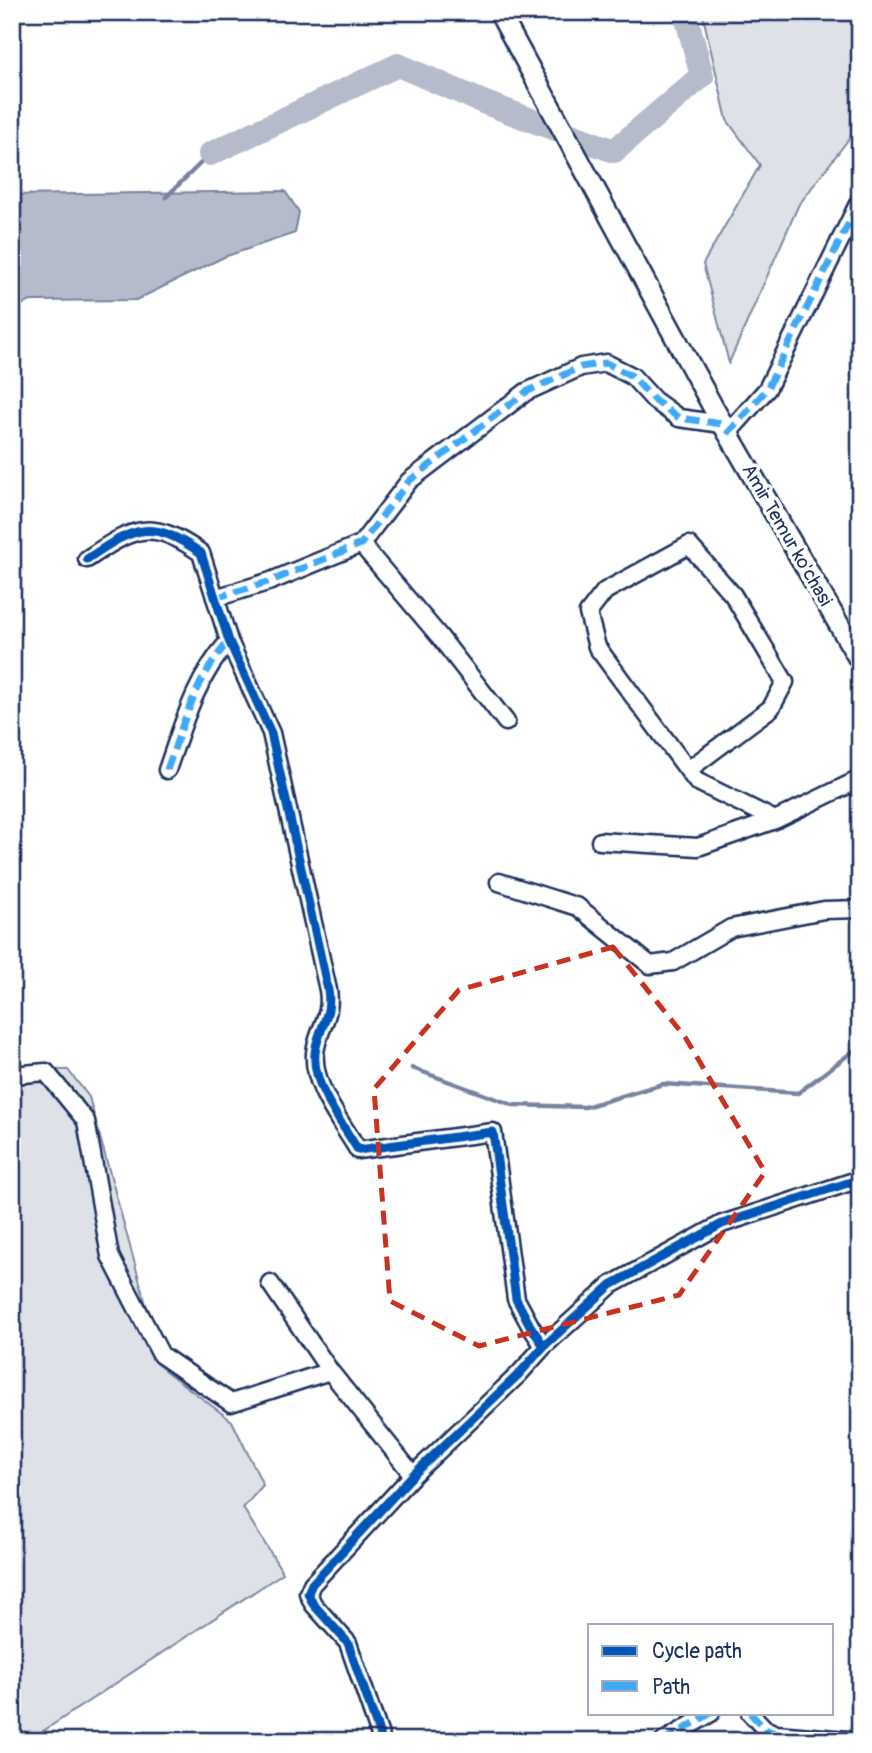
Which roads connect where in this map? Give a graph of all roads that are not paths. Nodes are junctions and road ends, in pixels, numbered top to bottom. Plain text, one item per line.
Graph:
1 (503, 20) edge
2 (860, 200) edge
3 (721, 422) junction
4 (361, 544) junction
5 (87, 559) dead end
6 (215, 598) junction
7 (229, 641) junction
8 (860, 661) edge
9 (506, 722) dead end
10 (167, 770) dead end
11 (688, 770) junction
12 (860, 779) edge
13 (775, 820) junction
14 (600, 841) dead end
15 (499, 882) dead end
16 (860, 909) edge
17 (12, 1075) edge
18 (860, 1179) edge
19 (270, 1283) dead end
20 (544, 1346) junction
21 (330, 1371) junction
22 (413, 1475) junction
23 (709, 1714) edge
24 (751, 1714) edge
25 (382, 1741) edge
26 (664, 1741) edge
27 (860, 1741) edge

1 - 3 main road, Amir Temur ko'chasi
2 - 3 street
3 - 4 street
3 - 8 main road, Amir Temur ko'chasi
4 - 6 street
4 - 9 street
5 - 6 street
6 - 7 street
7 - 10 street
7 - 20 street
11 - 11 street
11 - 13 street
12 - 13 street
13 - 14 street
15 - 16 street
17 - 21 street
18 - 20 street
19 - 21 street
20 - 22 street
21 - 22 street
22 - 25 street
23 - 26 street
24 - 27 street

